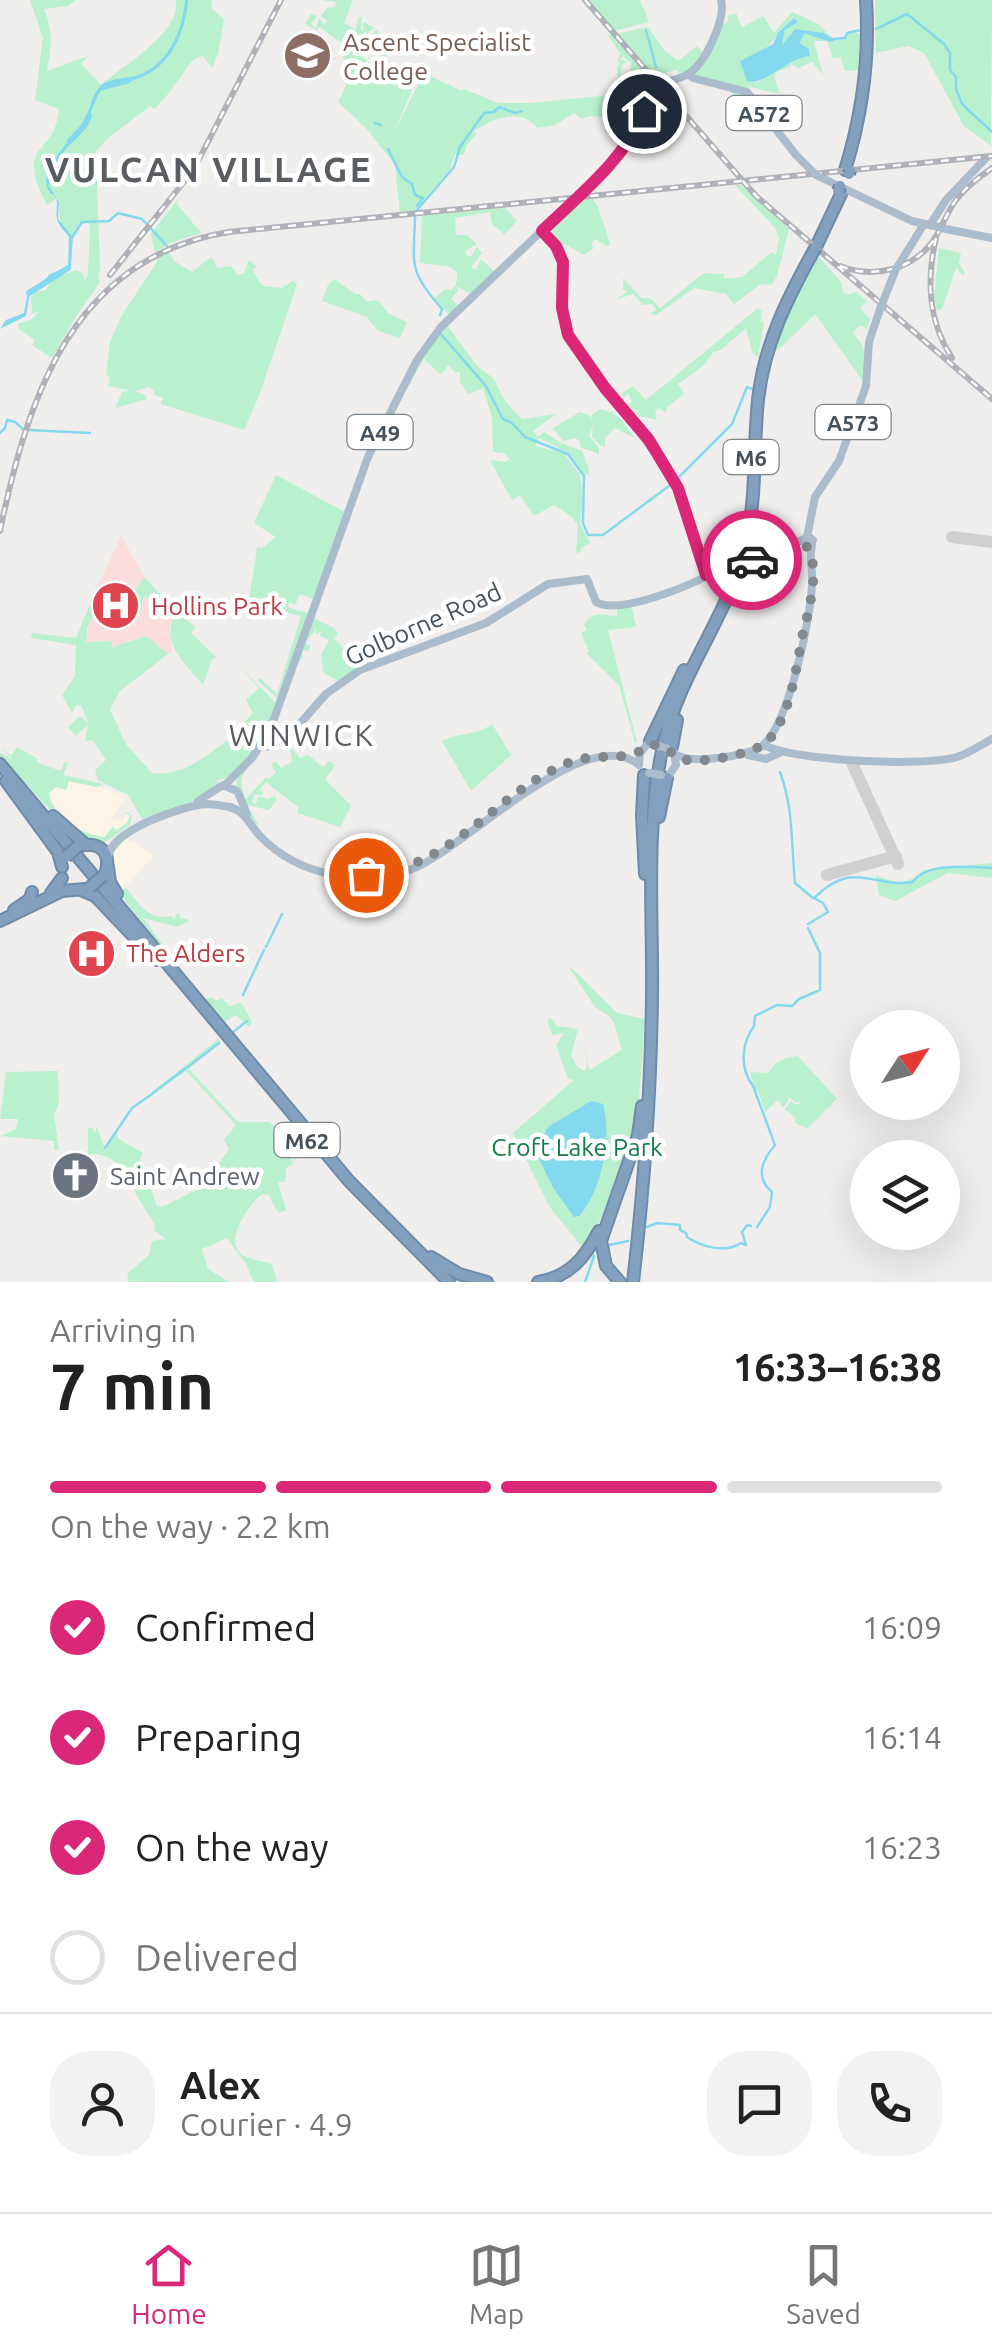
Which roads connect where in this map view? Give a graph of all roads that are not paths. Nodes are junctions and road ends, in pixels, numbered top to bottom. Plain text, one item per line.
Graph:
1 (721, 0) edge
2 (868, 0) edge
3 (693, 73) junction
4 (989, 155) edge
5 (930, 226) junction
6 (544, 231) junction
7 (992, 238) edge
8 (807, 542) junction
9 (708, 573) junction
10 (689, 665) junction
11 (992, 738) edge
12 (261, 746) junction
13 (648, 746) junction
14 (767, 749) junction
15 (672, 750) junction
16 (618, 756) junction
17 (0, 767) edge
18 (644, 770) junction
19 (238, 773) junction
20 (668, 773) junction
21 (224, 785) junction
22 (215, 792) junction
23 (238, 793) junction
24 (224, 806) junction
25 (86, 845) junction
26 (63, 867) junction
27 (106, 867) junction
28 (652, 874) junction
29 (81, 889) junction
30 (648, 894) junction
31 (29, 906) junction
32 (0, 918) edge
33 (184, 986) junction
34 (647, 1034) junction
35 (644, 1096) junction
36 (636, 1136) junction
37 (327, 1154) junction
38 (617, 1191) junction
39 (446, 1282) edge
40 (487, 1282) edge
41 (538, 1282) edge
42 (620, 1282) edge
43 (632, 1282) edge

1 - 3 main road, A49
2 - 10 highway, M6
3 - 5 main road, A572
3 - 6 main road, A49
4 - 5 main road, A573
5 - 7 main road, A572
5 - 8 main road, A573
6 - 9 main road
6 - 12 main road, A49
8 - 9 main road, bridge
8 - 14 main road
9 - 12 main road, Golborne Road
10 - 13 highway
10 - 15 highway
10 - 28 highway, M6
10 - 30 highway, M6
11 - 14 main road
12 - 19 main road, A49
13 - 15 main road, bridge
13 - 16 main road
13 - 18 main road
14 - 15 main road
14 - 20 main road
15 - 20 main road
16 - 18 main road
16 - 23 main road
16 - 24 main road
17 - 25 highway
17 - 26 highway
17 - 33 highway, M62
18 - 20 main road, bridge
18 - 30 highway
19 - 21 main road, A49
19 - 23 main road
20 - 28 highway
21 - 22 main road, A49
21 - 23 main road
22 - 24 main road
22 - 25 main road, A49
23 - 24 main road
24 - 27 main road, A49
25 - 26 highway, A49, bridge
25 - 27 highway
26 - 29 highway
26 - 31 highway, A49
27 - 29 highway, A49, bridge
27 - 33 highway
28 - 43 highway, M6
29 - 31 highway, A49
29 - 33 highway
30 - 34 highway, M6
31 - 32 highway, A49
31 - 32 highway, A49
33 - 37 highway, M62
33 - 39 highway, M62
34 - 35 highway, M6
34 - 36 highway
35 - 36 highway
35 - 43 highway, M6
36 - 38 highway
37 - 39 highway, M62
37 - 40 highway
38 - 41 highway
38 - 42 highway

